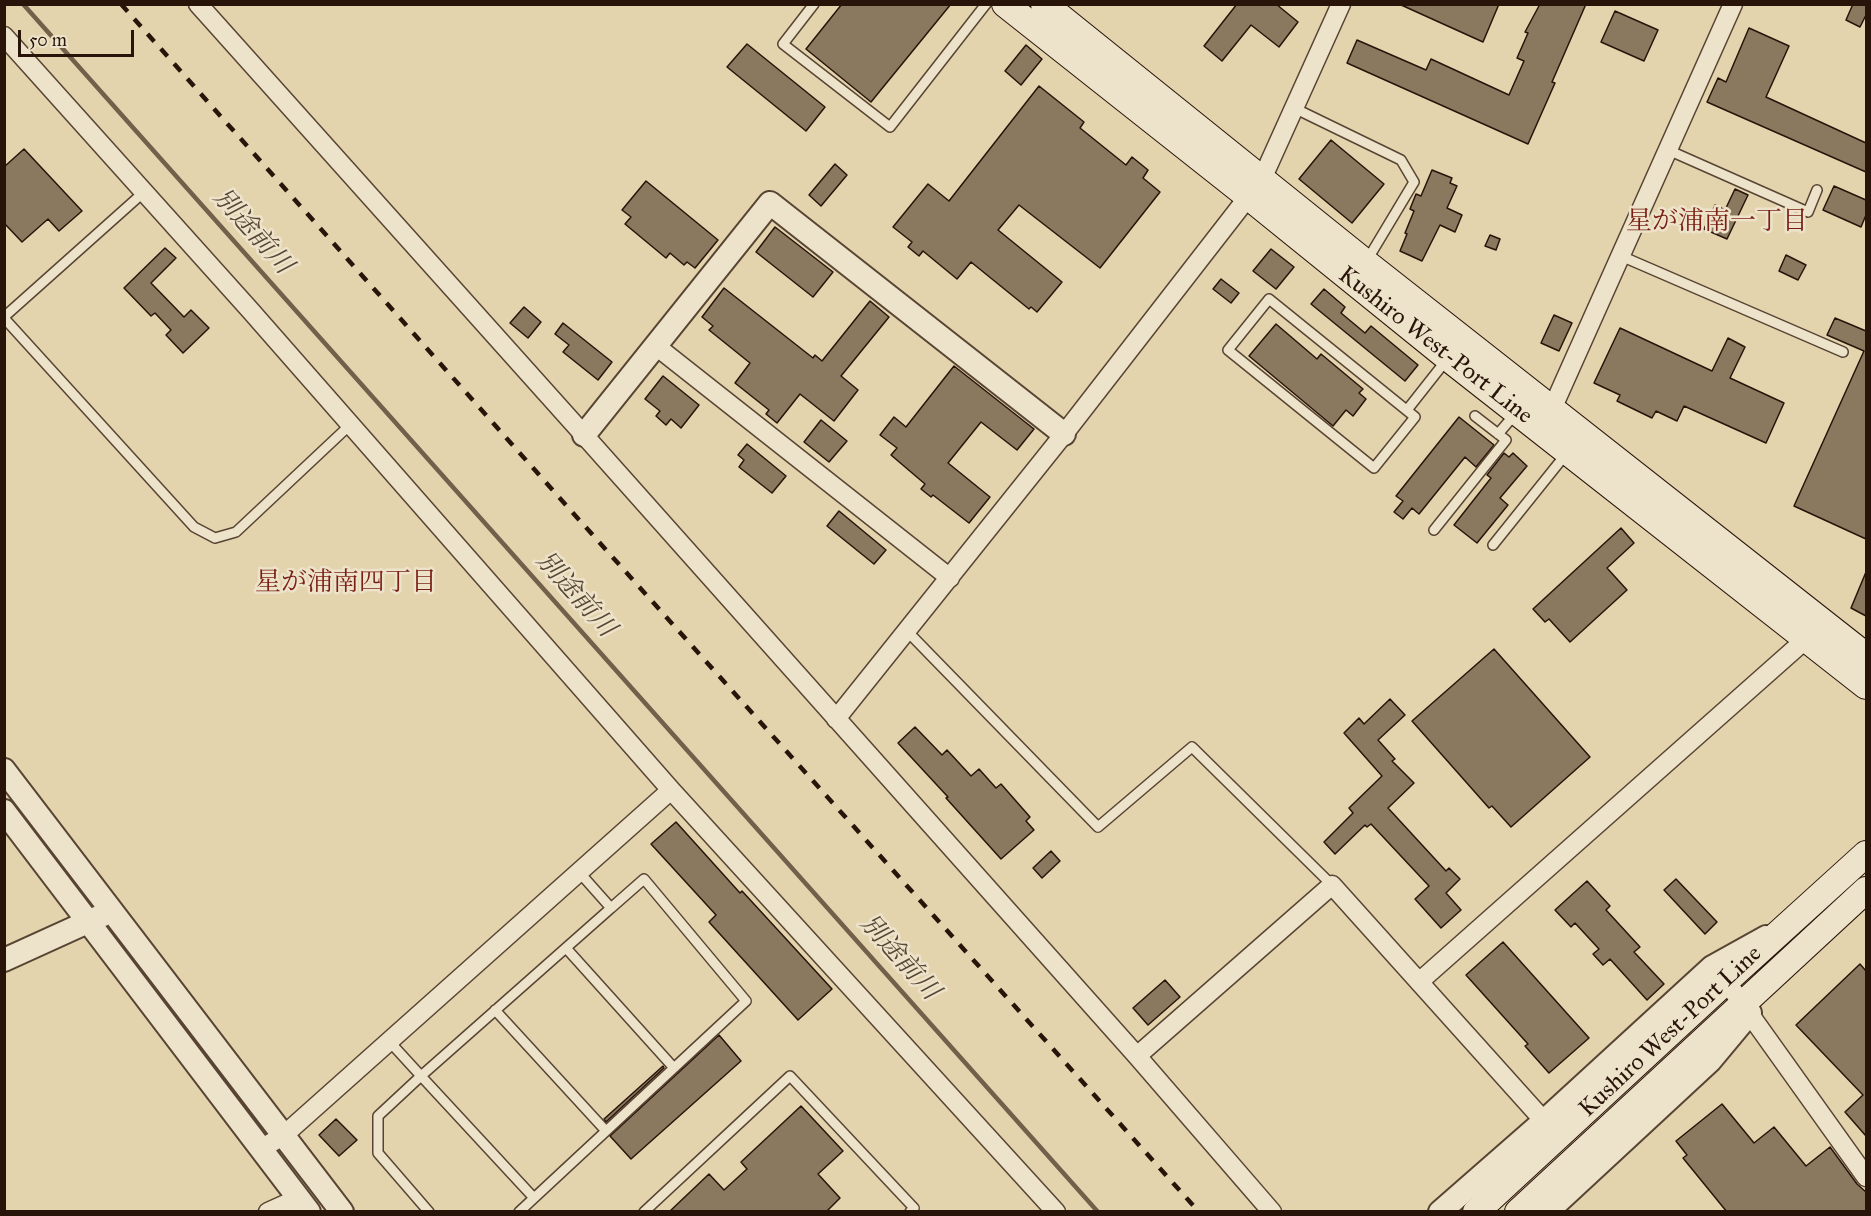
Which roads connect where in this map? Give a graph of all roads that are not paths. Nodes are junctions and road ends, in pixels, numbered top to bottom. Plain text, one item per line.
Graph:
1 (198, 4) edge
2 (814, 4) edge
3 (986, 4) edge
4 (1005, 4) edge
5 (1341, 4) edge
6 (1733, 4) edge
7 (1050, 6) edge
8 (4, 36) edge
9 (1294, 108) junction
10 (1668, 150) junction
11 (1256, 188) junction
12 (1817, 190) dead end
13 (144, 192) junction
14 (1621, 256) junction
15 (1366, 263) junction
16 (4, 317) edge
17 (656, 346) junction
18 (1456, 349) junction
19 (1844, 352) dead end
20 (1525, 402) junction
21 (1407, 410) junction
22 (1475, 416) dead end
23 (1547, 420) junction
24 (351, 424) junction
25 (1064, 434) junction
26 (1498, 434) junction
27 (584, 435) junction
28 (1575, 442) junction
29 (1434, 530) dead end
30 (1493, 545) dead end
31 (950, 578) junction
32 (907, 631) junction
33 (1816, 631) junction
34 (1866, 656) edge
35 (1866, 686) edge
36 (836, 719) junction
37 (4, 770) edge
38 (671, 790) junction
39 (4, 811) edge
40 (1866, 854) edge
41 (579, 872) junction
42 (1332, 885) junction
43 (1866, 890) edge
44 (610, 908) junction
45 (112, 910) junction
46 (90, 922) junction
47 (1782, 929) junction
48 (566, 948) junction
49 (4, 960) edge
50 (1726, 981) junction
51 (1419, 982) junction
52 (1746, 1008) junction
53 (495, 1010) junction
54 (389, 1041) junction
55 (1137, 1056) junction
56 (674, 1068) junction
57 (421, 1076) junction
58 (1544, 1120) junction
59 (606, 1131) junction
60 (284, 1135) junction
61 (261, 1149) junction
62 (1866, 1177) edge
63 (534, 1198) junction
64 (304, 1205) edge
65 (268, 1212) edge
66 (342, 1212) edge
67 (429, 1212) edge
68 (519, 1212) edge
69 (644, 1212) edge
70 (910, 1212) edge
71 (1056, 1212) edge
72 (1272, 1212) edge
73 (1440, 1212) edge
74 (1476, 1212) edge
75 (1518, 1212) edge
76 (1547, 1212) edge

1 - 27 street
2 - 3 lane
4 - 11 main road, Kushiro West-Port Line
5 - 9 street
6 - 10 street
7 - 11 main road, Kushiro West-Port Line
8 - 13 street
9 - 11 street
9 - 15 lane
10 - 12 lane
10 - 14 street
11 - 15 main road, Kushiro West-Port Line
11 - 18 main road, Kushiro West-Port Line
11 - 25 street
13 - 16 lane
13 - 24 street
14 - 19 lane
14 - 23 street
15 - 18 main road, Kushiro West-Port Line
16 - 24 lane
17 - 25 street
17 - 27 street
17 - 31 street
18 - 20 main road, Kushiro West-Port Line
18 - 21 lane
20 - 23 main road, Kushiro West-Port Line
20 - 26 lane
21 - 21 lane
22 - 26 lane
23 - 28 main road, Kushiro West-Port Line
24 - 38 street
25 - 31 street
26 - 29 lane
27 - 36 street
28 - 30 lane
28 - 33 main road, Kushiro West-Port Line
31 - 32 street
32 - 36 street
32 - 42 lane
33 - 34 main road, Kushiro West-Port Line
33 - 35 main road, Kushiro West-Port Line
33 - 51 street
36 - 55 street
37 - 45 street
38 - 41 street
38 - 71 street
39 - 46 street
40 - 47 main road, Kushiro West-Port Line
41 - 44 lane
41 - 54 street
42 - 51 street
42 - 55 street
43 - 52 main road, Kushiro West-Port Line
44 - 48 lane
44 - 56 lane
45 - 46 street
45 - 60 street
46 - 49 street
46 - 61 street
47 - 50 main road, Kushiro West-Port Line
47 - 58 street
48 - 53 lane
48 - 56 lane
50 - 52 street
50 - 74 main road, Kushiro West-Port Line
51 - 58 street
52 - 62 street
52 - 75 main road, Kushiro West-Port Line
52 - 76 street
53 - 57 lane
53 - 59 lane
54 - 57 lane
54 - 60 street
55 - 72 street
56 - 59 lane
57 - 63 lane
57 - 67 lane
58 - 73 street
59 - 63 lane
60 - 61 street
60 - 66 street
61 - 64 street
63 - 68 lane
64 - 65 street
69 - 70 lane

